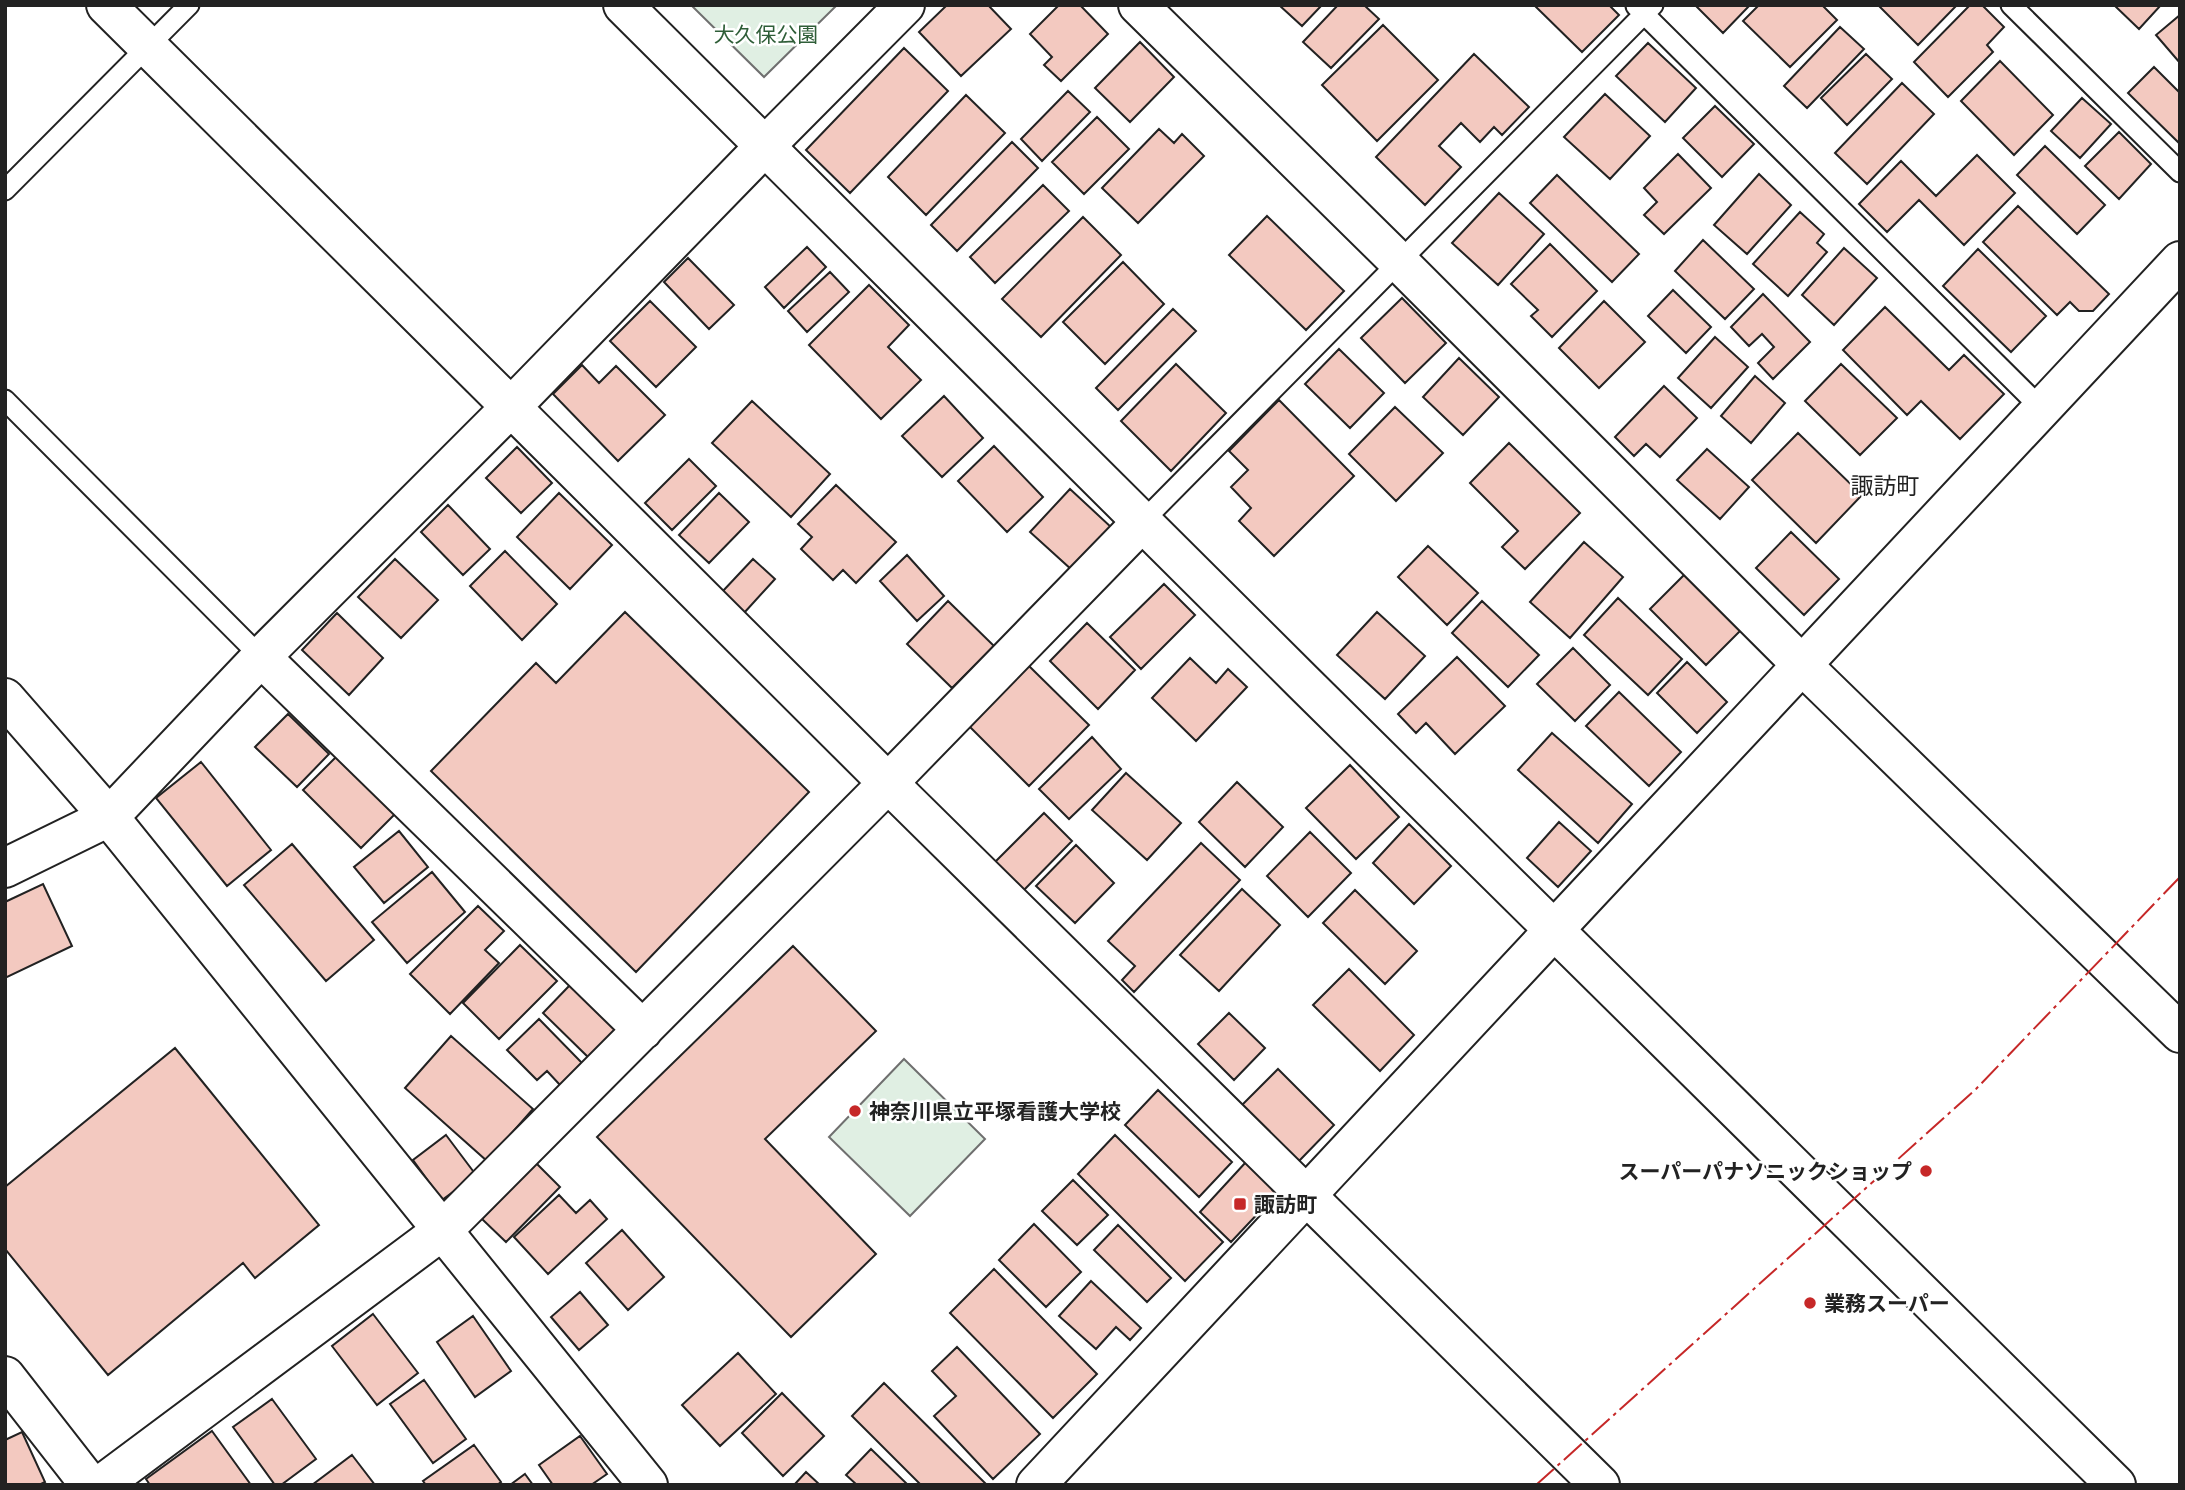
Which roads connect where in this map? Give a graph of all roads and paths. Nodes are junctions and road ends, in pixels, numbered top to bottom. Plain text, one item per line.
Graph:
1 (106, 5) edge
2 (189, 5) edge
3 (622, 5) edge
4 (905, 5) edge
5 (1138, 5) edge
6 (2011, 5) edge
7 (1644, 8) edge
8 (148, 46) junction
9 (765, 146) junction
10 (2180, 172) edge
11 (5, 190) edge
12 (2180, 261) edge
13 (1400, 263) junction
14 (5, 400) edge
15 (511, 407) junction
16 (2042, 409) junction
17 (1142, 522) junction
18 (261, 657) junction
19 (1802, 665) junction
20 (5, 698) edge
21 (888, 783) junction
22 (108, 817) junction
23 (5, 868) edge
24 (1553, 929) junction
25 (643, 1030) junction
26 (2180, 1033) edge
27 (1305, 1195) junction
28 (443, 1230) junction
29 (5, 1376) edge
30 (90, 1485) edge
31 (101, 1485) edge
32 (648, 1485) edge
33 (1036, 1485) edge
34 (1600, 1485) edge
35 (2116, 1485) edge

1 - 8 street
2 - 8 lane
3 - 9 street
4 - 9 street
5 - 13 street
6 - 10 lane
7 - 13 lane
7 - 16 lane
8 - 11 lane
8 - 15 street
9 - 15 street
9 - 17 street
12 - 16 street
13 - 17 lane
13 - 19 street
14 - 18 lane
15 - 18 street
15 - 21 street
16 - 19 street
17 - 21 street
17 - 24 street
18 - 22 street
18 - 25 street
19 - 24 street
19 - 26 street
20 - 22 street
21 - 25 street
21 - 27 street
22 - 23 street
22 - 28 street
24 - 27 street
24 - 35 street
25 - 28 street
27 - 33 street
27 - 34 street
28 - 31 street
28 - 32 street
29 - 30 street

